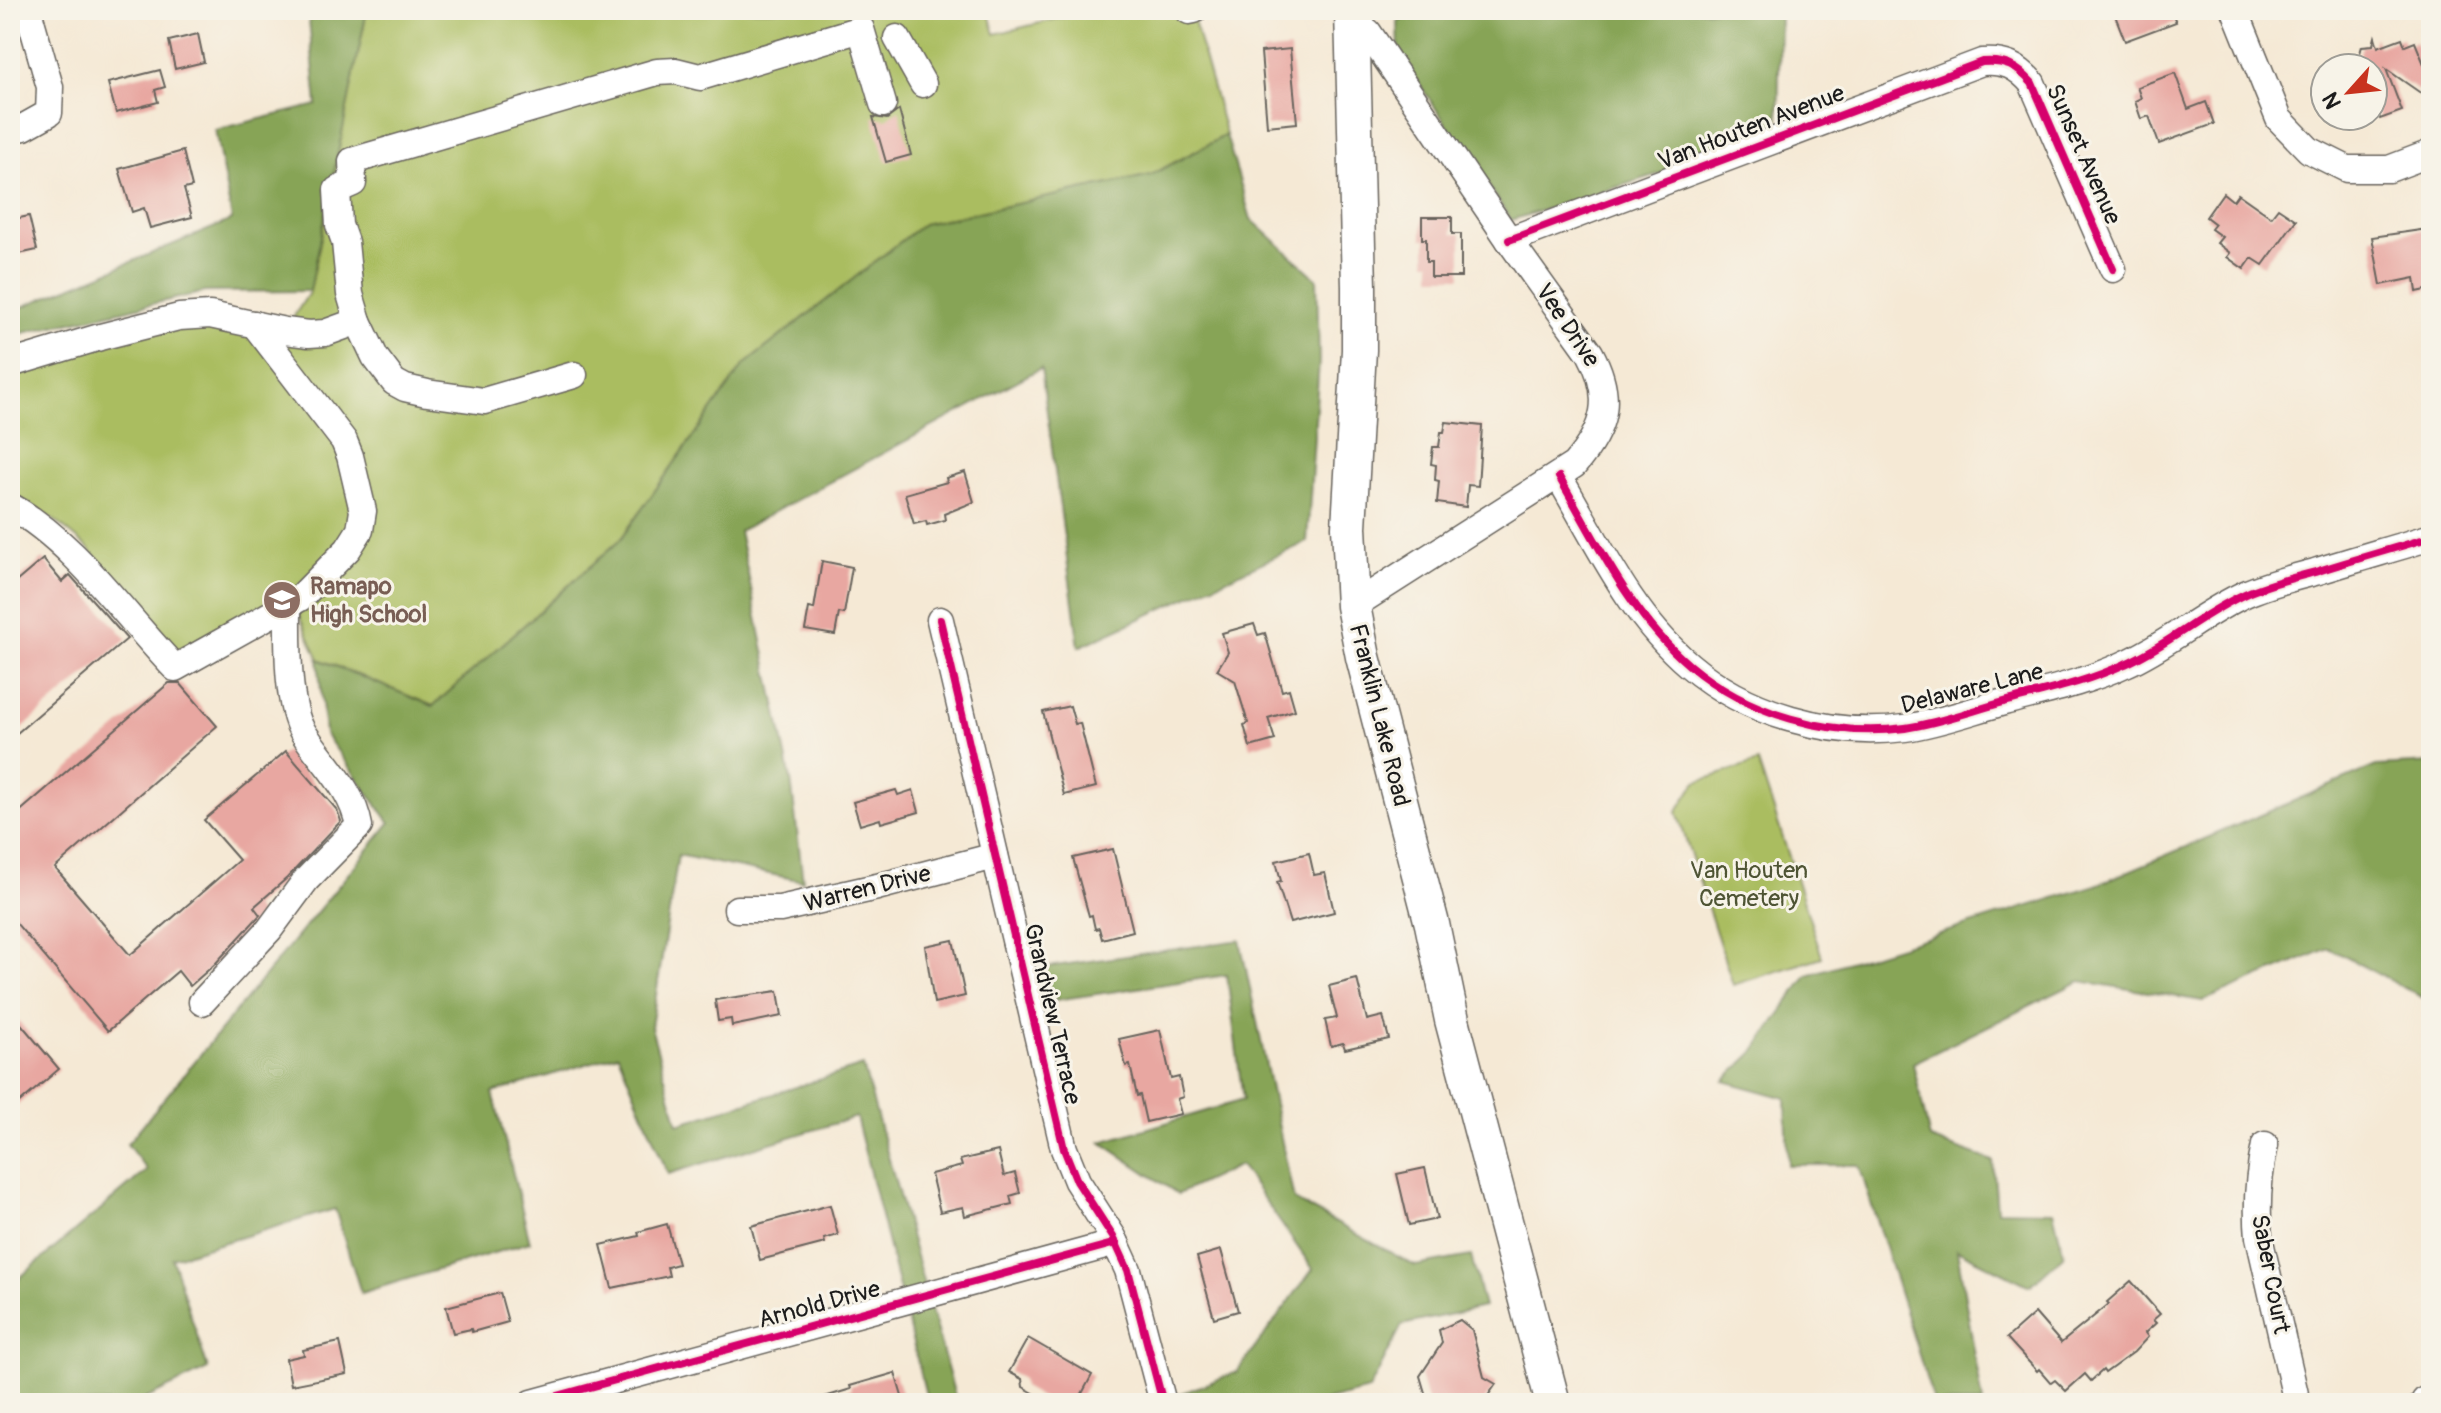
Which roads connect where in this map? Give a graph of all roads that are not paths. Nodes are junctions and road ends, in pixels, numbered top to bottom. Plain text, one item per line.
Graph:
1 (28, 10) edge
2 (2235, 10) edge
3 (1352, 16) edge
4 (882, 43) junction
5 (2008, 63) joint
6 (923, 84) dead end
7 (883, 104) dead end
8 (10, 130) edge
9 (2431, 153) edge
10 (1509, 240) junction
11 (2113, 269) dead end
12 (358, 321) junction
13 (254, 324) junction
14 (10, 364) edge
15 (574, 375) dead end
16 (1559, 477) junction
17 (10, 506) edge
18 (2431, 537) edge
19 (288, 605) junction
20 (1353, 606) junction
21 (940, 620) dead end
22 (995, 856) junction
23 (737, 909) dead end
24 (202, 1002) dead end
25 (2265, 1145) dead end
26 (1116, 1243) junction
27 (532, 1403) edge
28 (1163, 1403) edge
29 (1553, 1403) edge
30 (2297, 1403) edge

1 - 8 street
2 - 9 street
3 - 10 street, Vee Drive
3 - 20 main road, Franklin Lake Road
4 - 6 street
4 - 7 street
4 - 12 street
5 - 10 street, Van Houten Avenue
5 - 11 street, Sunset Avenue
10 - 16 street, Vee Drive
12 - 13 street
12 - 15 street
13 - 14 street
13 - 19 street
16 - 18 street, Delaware Lane
16 - 20 street, Vee Drive
17 - 19 street
19 - 24 street
20 - 29 main road, Franklin Lake Road
21 - 22 street, Grandview Terrace
22 - 23 street, Warren Drive
22 - 26 street, Grandview Terrace
25 - 30 street, Saber Court
26 - 27 street, Arnold Drive
26 - 28 street, Grandview Terrace

